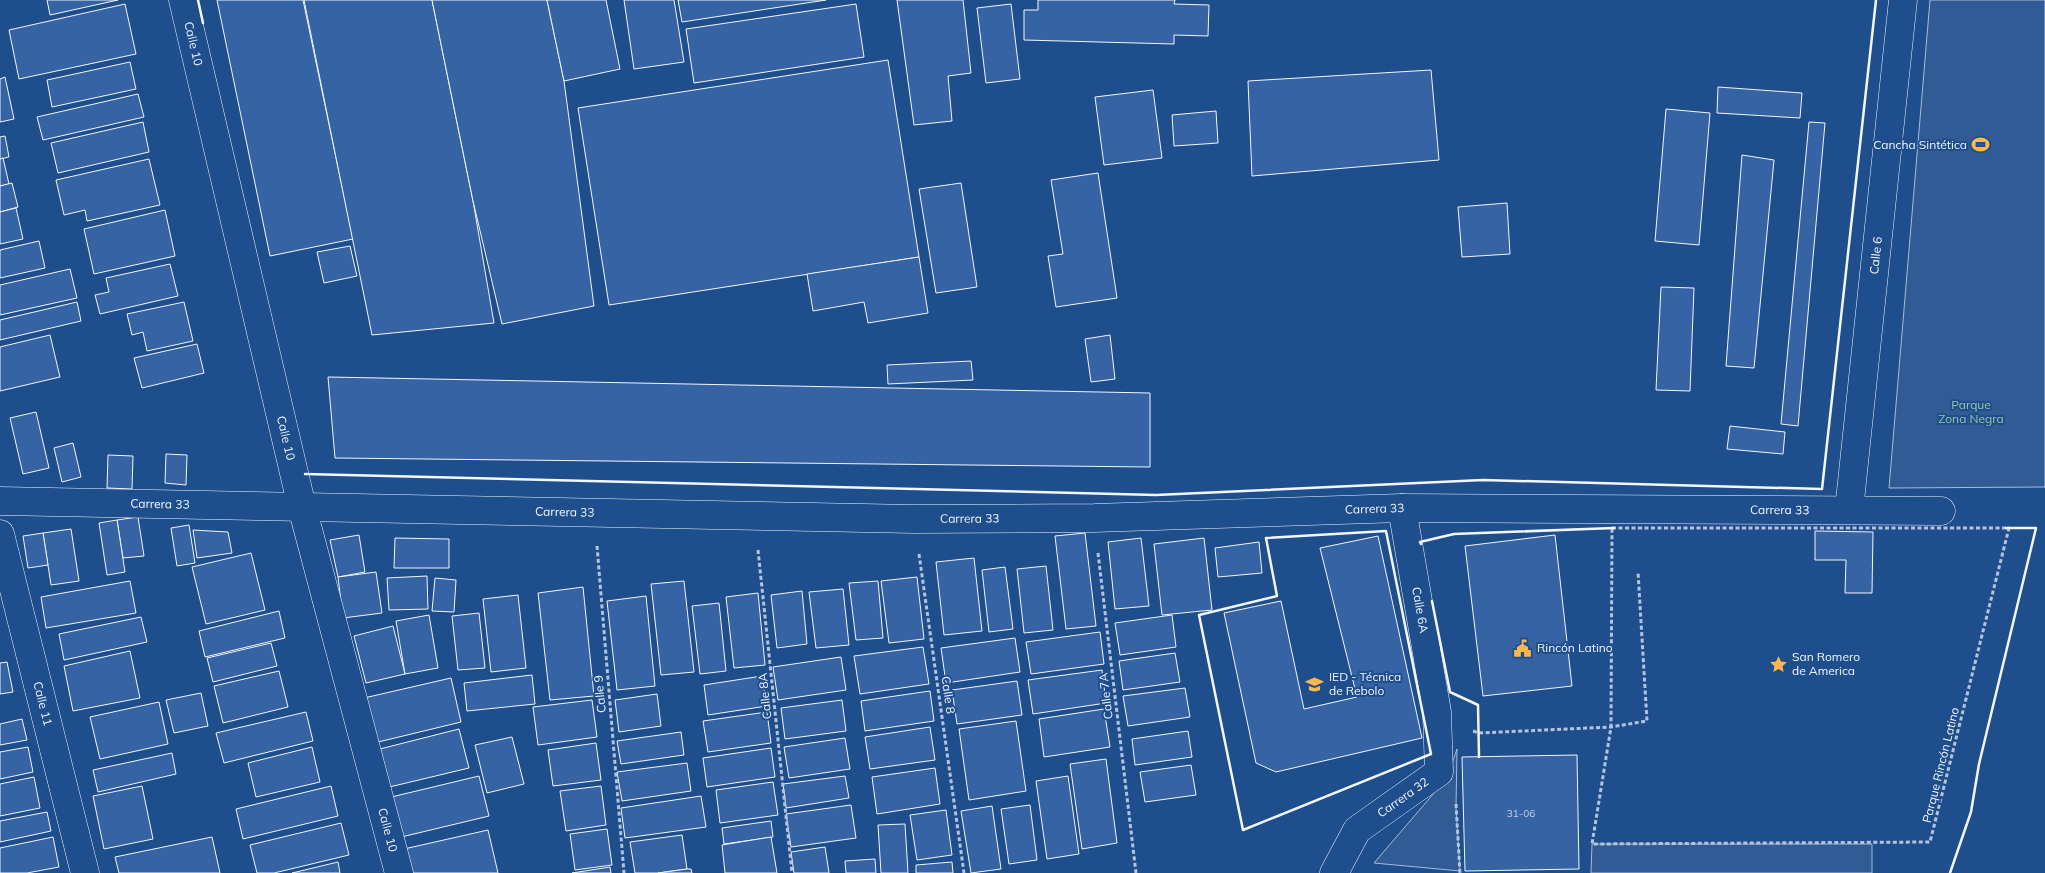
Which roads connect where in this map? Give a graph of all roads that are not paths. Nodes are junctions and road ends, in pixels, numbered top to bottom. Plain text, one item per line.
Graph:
1 (183, 0) edge
2 (1903, 0) edge
3 (0, 501) edge
4 (302, 507) junction
5 (1402, 508) junction
6 (1850, 510) junction
7 (1940, 511) dead end
8 (0, 534) edge
9 (1437, 712) joint
10 (86, 873) edge
11 (399, 873) edge
12 (1334, 873) edge

1 - 4 street, Calle 10
2 - 6 street, Calle 6
3 - 4 street, Carrera 33
4 - 5 street, Carrera 33
4 - 11 street, Calle 10
5 - 6 street, Carrera 33
5 - 9 street, Calle 6A
6 - 7 street, Carrera 33
8 - 10 street, Calle 11
9 - 12 street, Carrera 32

